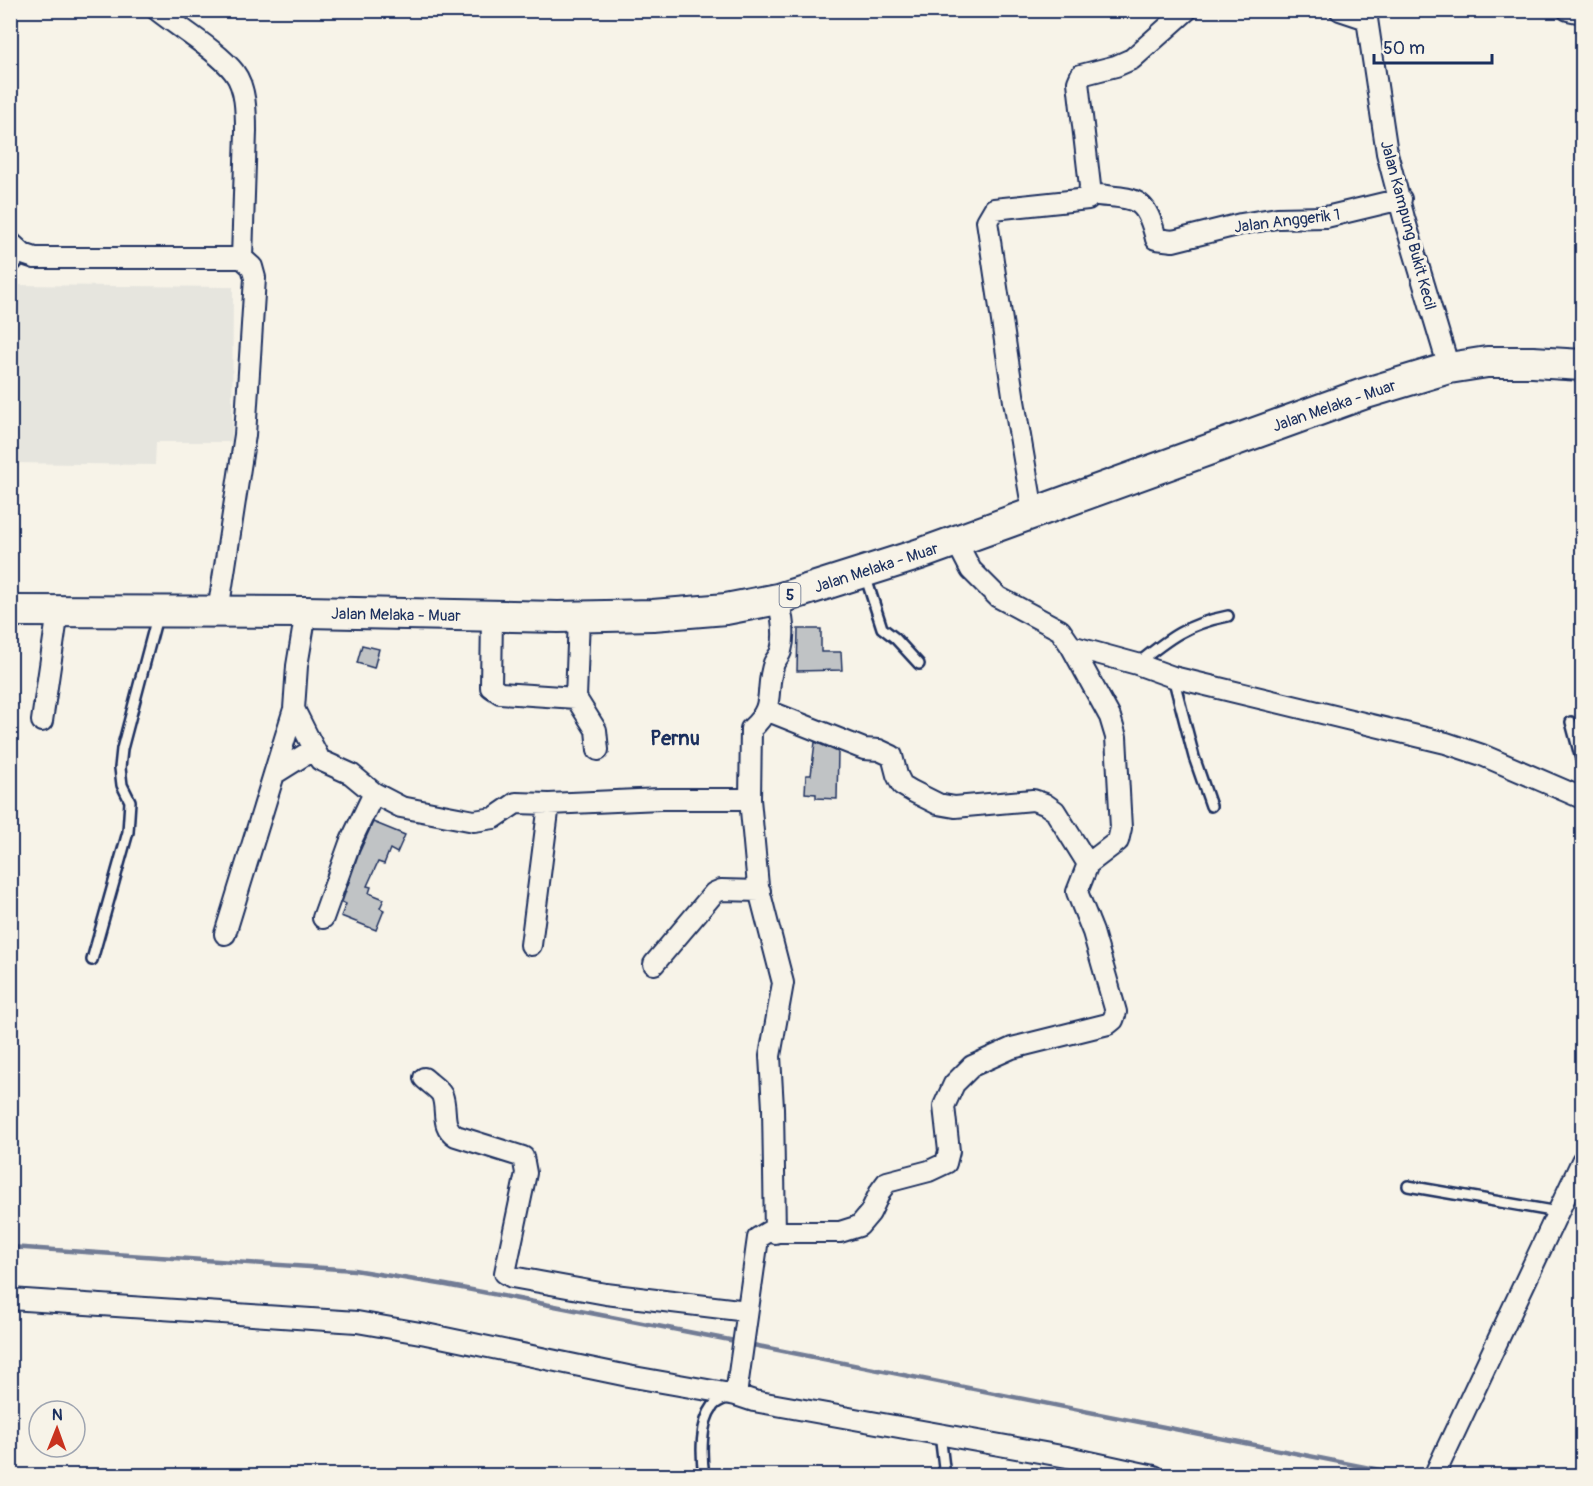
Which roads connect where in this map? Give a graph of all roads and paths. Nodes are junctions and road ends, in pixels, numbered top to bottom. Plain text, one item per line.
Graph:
1 (157, 10) edge
2 (1187, 10) edge
3 (1340, 10) edge
4 (1568, 10) edge
5 (1582, 13) edge
6 (1368, 15) edge
7 (1090, 194) junction
8 (1401, 199) junction
9 (15, 254) edge
10 (242, 258) junction
11 (1533, 362) junction
12 (1582, 365) edge
13 (1449, 368) junction
14 (1582, 376) edge
15 (1033, 512) junction
16 (956, 541) junction
17 (866, 580) junction
18 (10, 611) edge
19 (58, 611) junction
20 (159, 611) junction
21 (781, 611) junction
22 (218, 612) junction
23 (306, 612) junction
24 (492, 616) junction
25 (579, 616) junction
26 (1228, 616) dead end
27 (1071, 646) junction
28 (919, 664) dead end
29 (1137, 664) junction
30 (1173, 677) junction
31 (576, 698) junction
32 (294, 709) junction
33 (766, 710) junction
34 (42, 721) dead end
35 (1571, 722) dead end
36 (314, 749) junction
37 (598, 750) dead end
38 (1582, 763) edge
39 (274, 774) junction
40 (374, 793) junction
41 (1582, 798) edge
42 (750, 799) junction
43 (549, 804) junction
44 (1211, 806) dead end
45 (1088, 864) junction
46 (760, 891) junction
47 (323, 918) dead end
48 (225, 934) dead end
49 (531, 945) dead end
50 (92, 960) dead end
51 (654, 964) dead end
52 (424, 1078) dead end
53 (1582, 1161) edge
54 (1408, 1186) dead end
55 (1558, 1212) junction
56 (775, 1233) junction
57 (10, 1299) edge
58 (747, 1319) junction
59 (735, 1395) junction
60 (940, 1434) junction
61 (1124, 1472) edge
62 (704, 1476) edge
63 (945, 1476) edge
64 (1154, 1476) edge
65 (1434, 1476) edge

1 - 10 street
2 - 7 street
3 - 6 street
4 - 5 street
6 - 8 street, Jalan Kampung Bukit Kecil
7 - 8 street, Jalan Anggerik 1
7 - 15 street
8 - 13 street, Jalan Kampung Bukit Kecil
9 - 10 street
10 - 22 street
11 - 12 main road, Jalan Melaka - Muar / 5
11 - 13 main road, Jalan Melaka - Muar / 5
11 - 14 main road, Jalan Melaka - Muar / 5
13 - 15 main road, Jalan Melaka - Muar / 5
15 - 16 main road, Jalan Melaka - Muar / 5
16 - 17 main road, Jalan Melaka - Muar / 5
16 - 27 street
17 - 21 main road, Jalan Melaka - Muar / 5
17 - 28 lane
18 - 19 main road, Jalan Melaka - Muar / 5
19 - 20 main road, Jalan Melaka - Muar / 5
19 - 34 street
20 - 22 main road, Jalan Melaka - Muar / 5
20 - 50 lane
21 - 25 main road, Jalan Melaka - Muar / 5
21 - 33 street
22 - 23 main road, Jalan Melaka - Muar / 5
23 - 24 main road, Jalan Melaka - Muar / 5
23 - 32 street
24 - 25 main road, Jalan Melaka - Muar / 5
24 - 31 street
25 - 31 street
26 - 29 lane
27 - 29 street
27 - 45 street
29 - 30 street
30 - 41 street
30 - 44 lane
31 - 37 street
32 - 36 street
32 - 39 street
33 - 42 street
33 - 45 street
35 - 38 lane
36 - 39 street
36 - 40 street
39 - 48 street
40 - 43 street
40 - 47 street
42 - 43 street
42 - 46 street
43 - 49 street
45 - 56 street
46 - 51 street
46 - 56 street
52 - 58 street
53 - 55 street
54 - 55 lane
55 - 65 street
56 - 58 street
57 - 59 street
58 - 59 street
59 - 60 street
59 - 62 lane
60 - 61 street
60 - 63 lane
61 - 64 street

